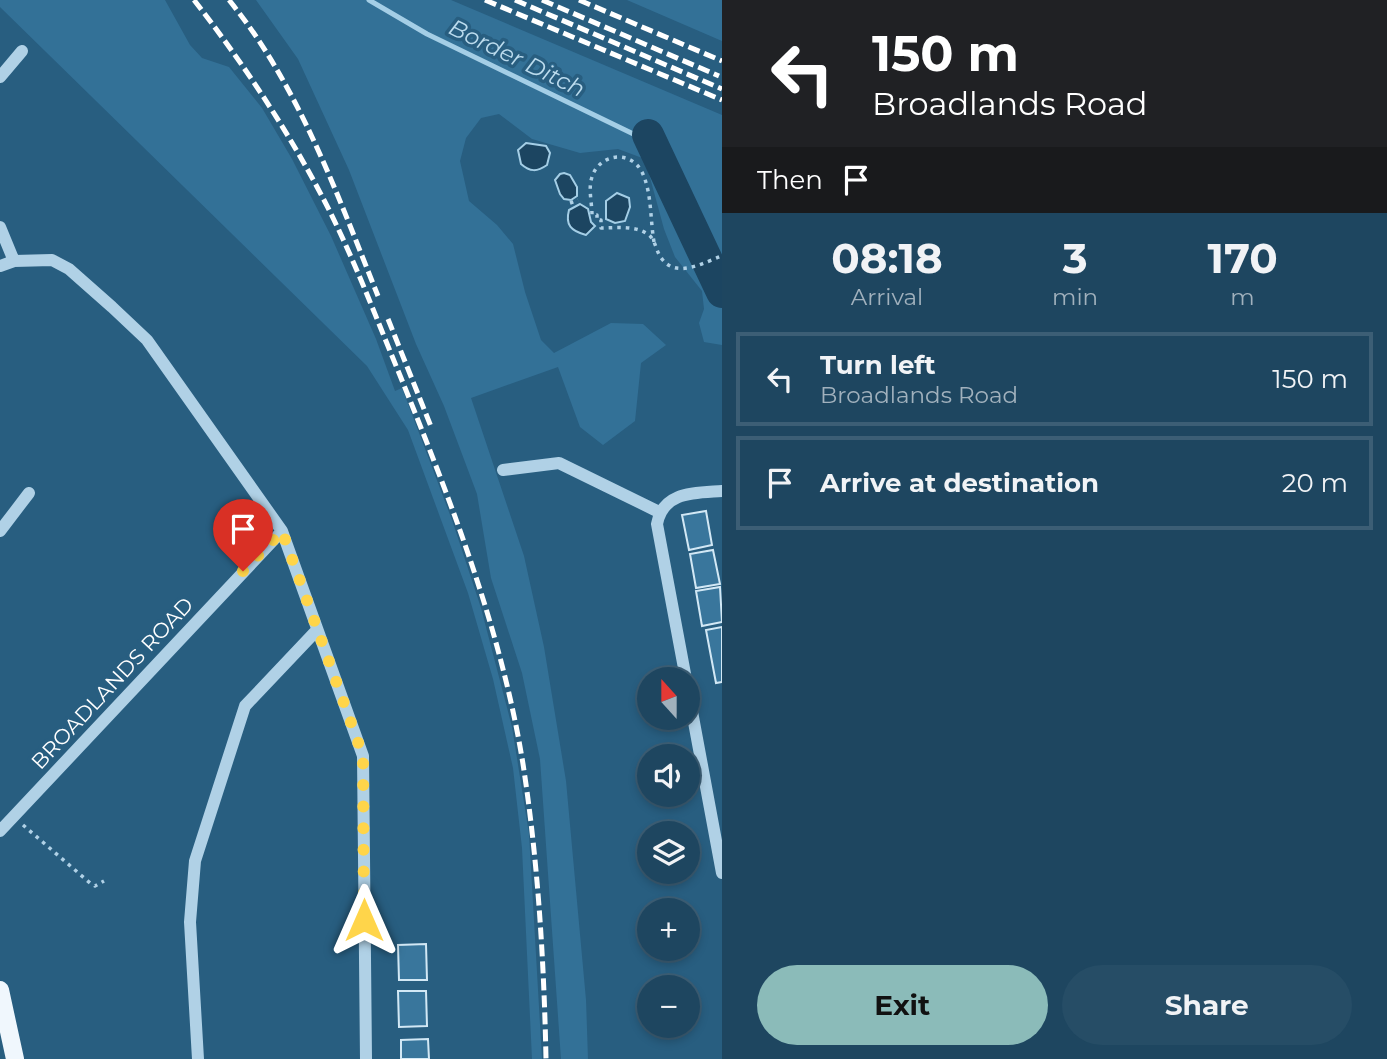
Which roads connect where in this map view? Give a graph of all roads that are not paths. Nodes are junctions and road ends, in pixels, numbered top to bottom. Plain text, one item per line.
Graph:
1 (22, 51) dead end
2 (0, 78) edge
3 (0, 227) edge
4 (14, 261) junction
5 (0, 266) edge
6 (503, 470) dead end
7 (722, 491) edge
8 (29, 493) dead end
9 (659, 512) junction
10 (0, 531) edge
11 (282, 531) junction
12 (317, 630) junction
13 (684, 667) edge
14 (695, 730) edge
15 (0, 831) edge
16 (722, 873) edge
17 (0, 990) edge
18 (15, 1059) edge
19 (198, 1059) edge
20 (366, 1059) edge

1 - 2 street
3 - 4 street
4 - 5 street
4 - 11 street
6 - 9 street
7 - 9 street
8 - 10 street
9 - 13 street
11 - 12 street
11 - 15 street, BROADLANDS ROAD
12 - 19 street
12 - 20 street
14 - 16 street
17 - 18 main road

